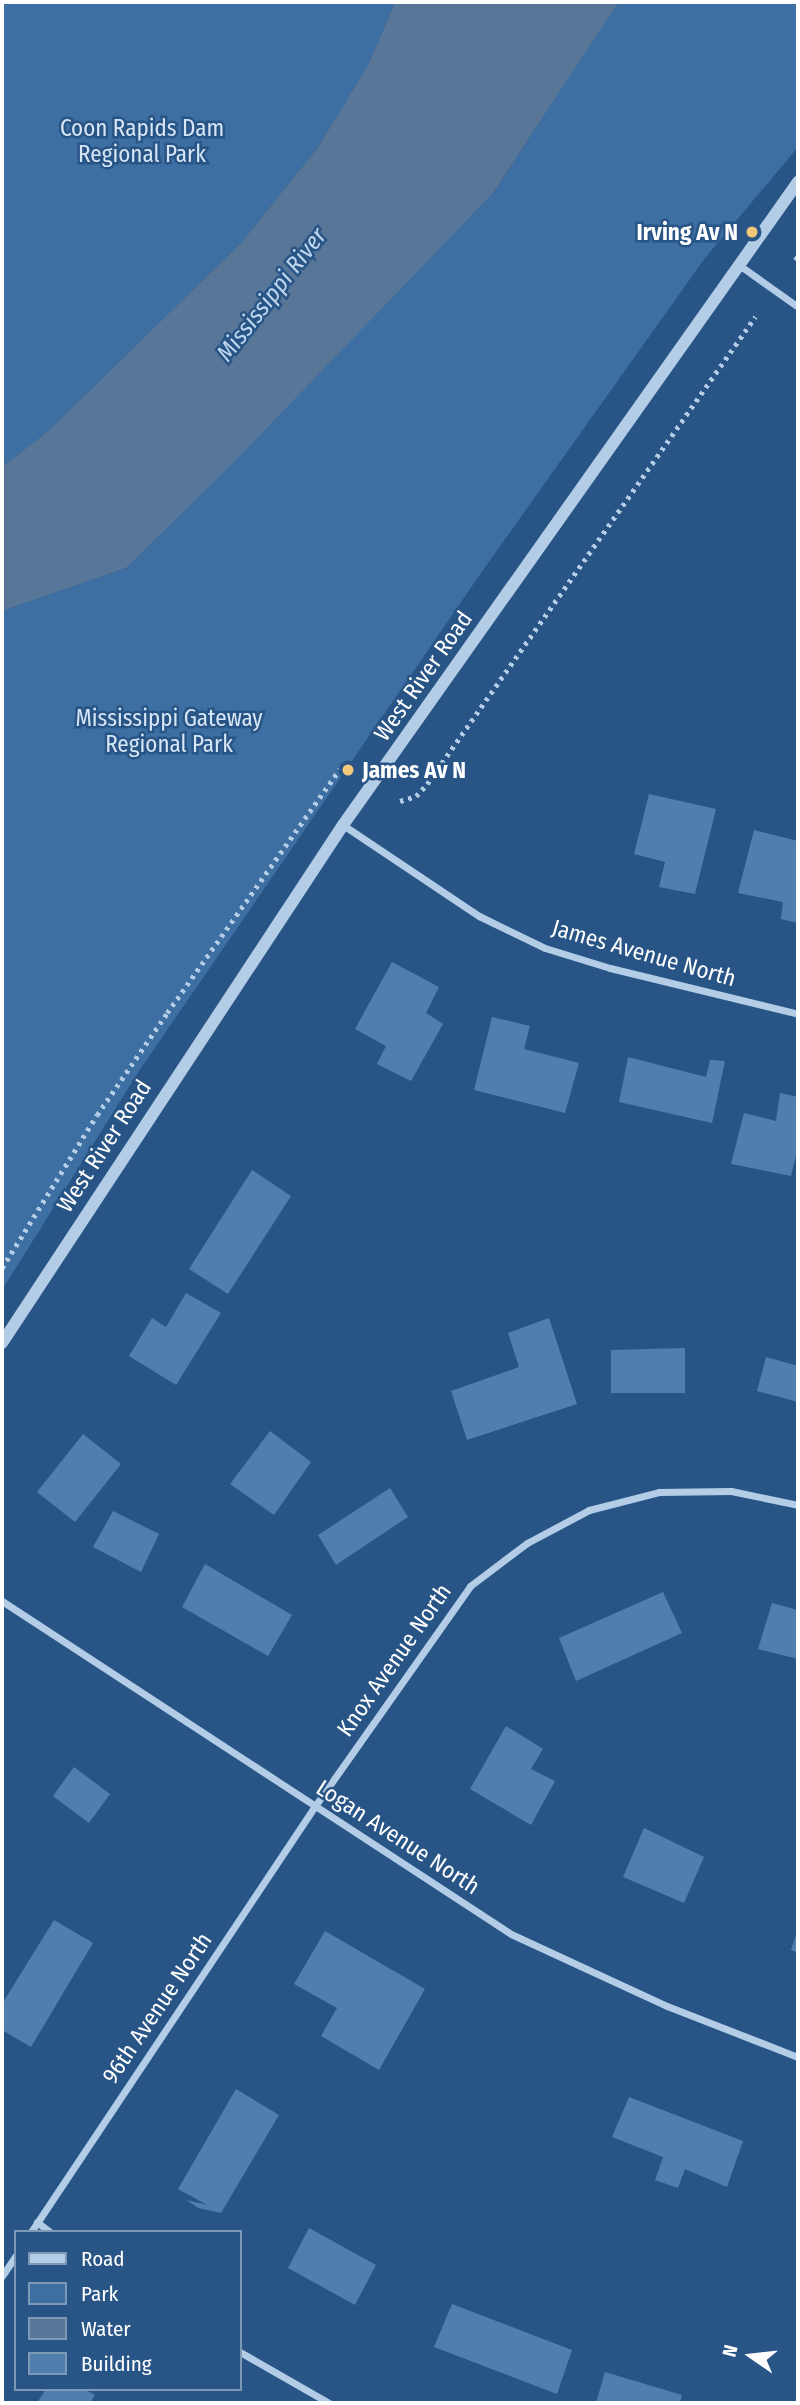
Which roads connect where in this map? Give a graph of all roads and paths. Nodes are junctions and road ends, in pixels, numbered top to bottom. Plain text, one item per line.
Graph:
1 (798, 182) edge
2 (738, 265) junction
3 (798, 307) edge
4 (755, 317) dead end
5 (354, 772) dead end
6 (400, 801) dead end
7 (343, 825) junction
8 (798, 1014) edge
9 (2, 1268) edge
10 (2, 1343) edge
11 (798, 1505) edge
12 (2, 1601) edge
13 (314, 1806) junction
14 (798, 2057) edge
15 (37, 2222) junction
16 (32, 2230) edge
17 (47, 2230) edge
18 (14, 2258) edge
19 (2, 2276) edge
20 (242, 2353) edge
21 (329, 2403) edge

1 - 2 street, West River Road
2 - 3 street
2 - 7 street, West River Road
4 - 6 path
5 - 9 path
7 - 8 street, James Avenue North
7 - 10 street, West River Road
11 - 13 street, Knox Avenue North
12 - 13 street, Logan Avenue North
13 - 14 street, Logan Avenue North
13 - 15 street, 96th Avenue North
15 - 16 street, 96th Avenue North
15 - 17 street
18 - 19 street
20 - 21 street

